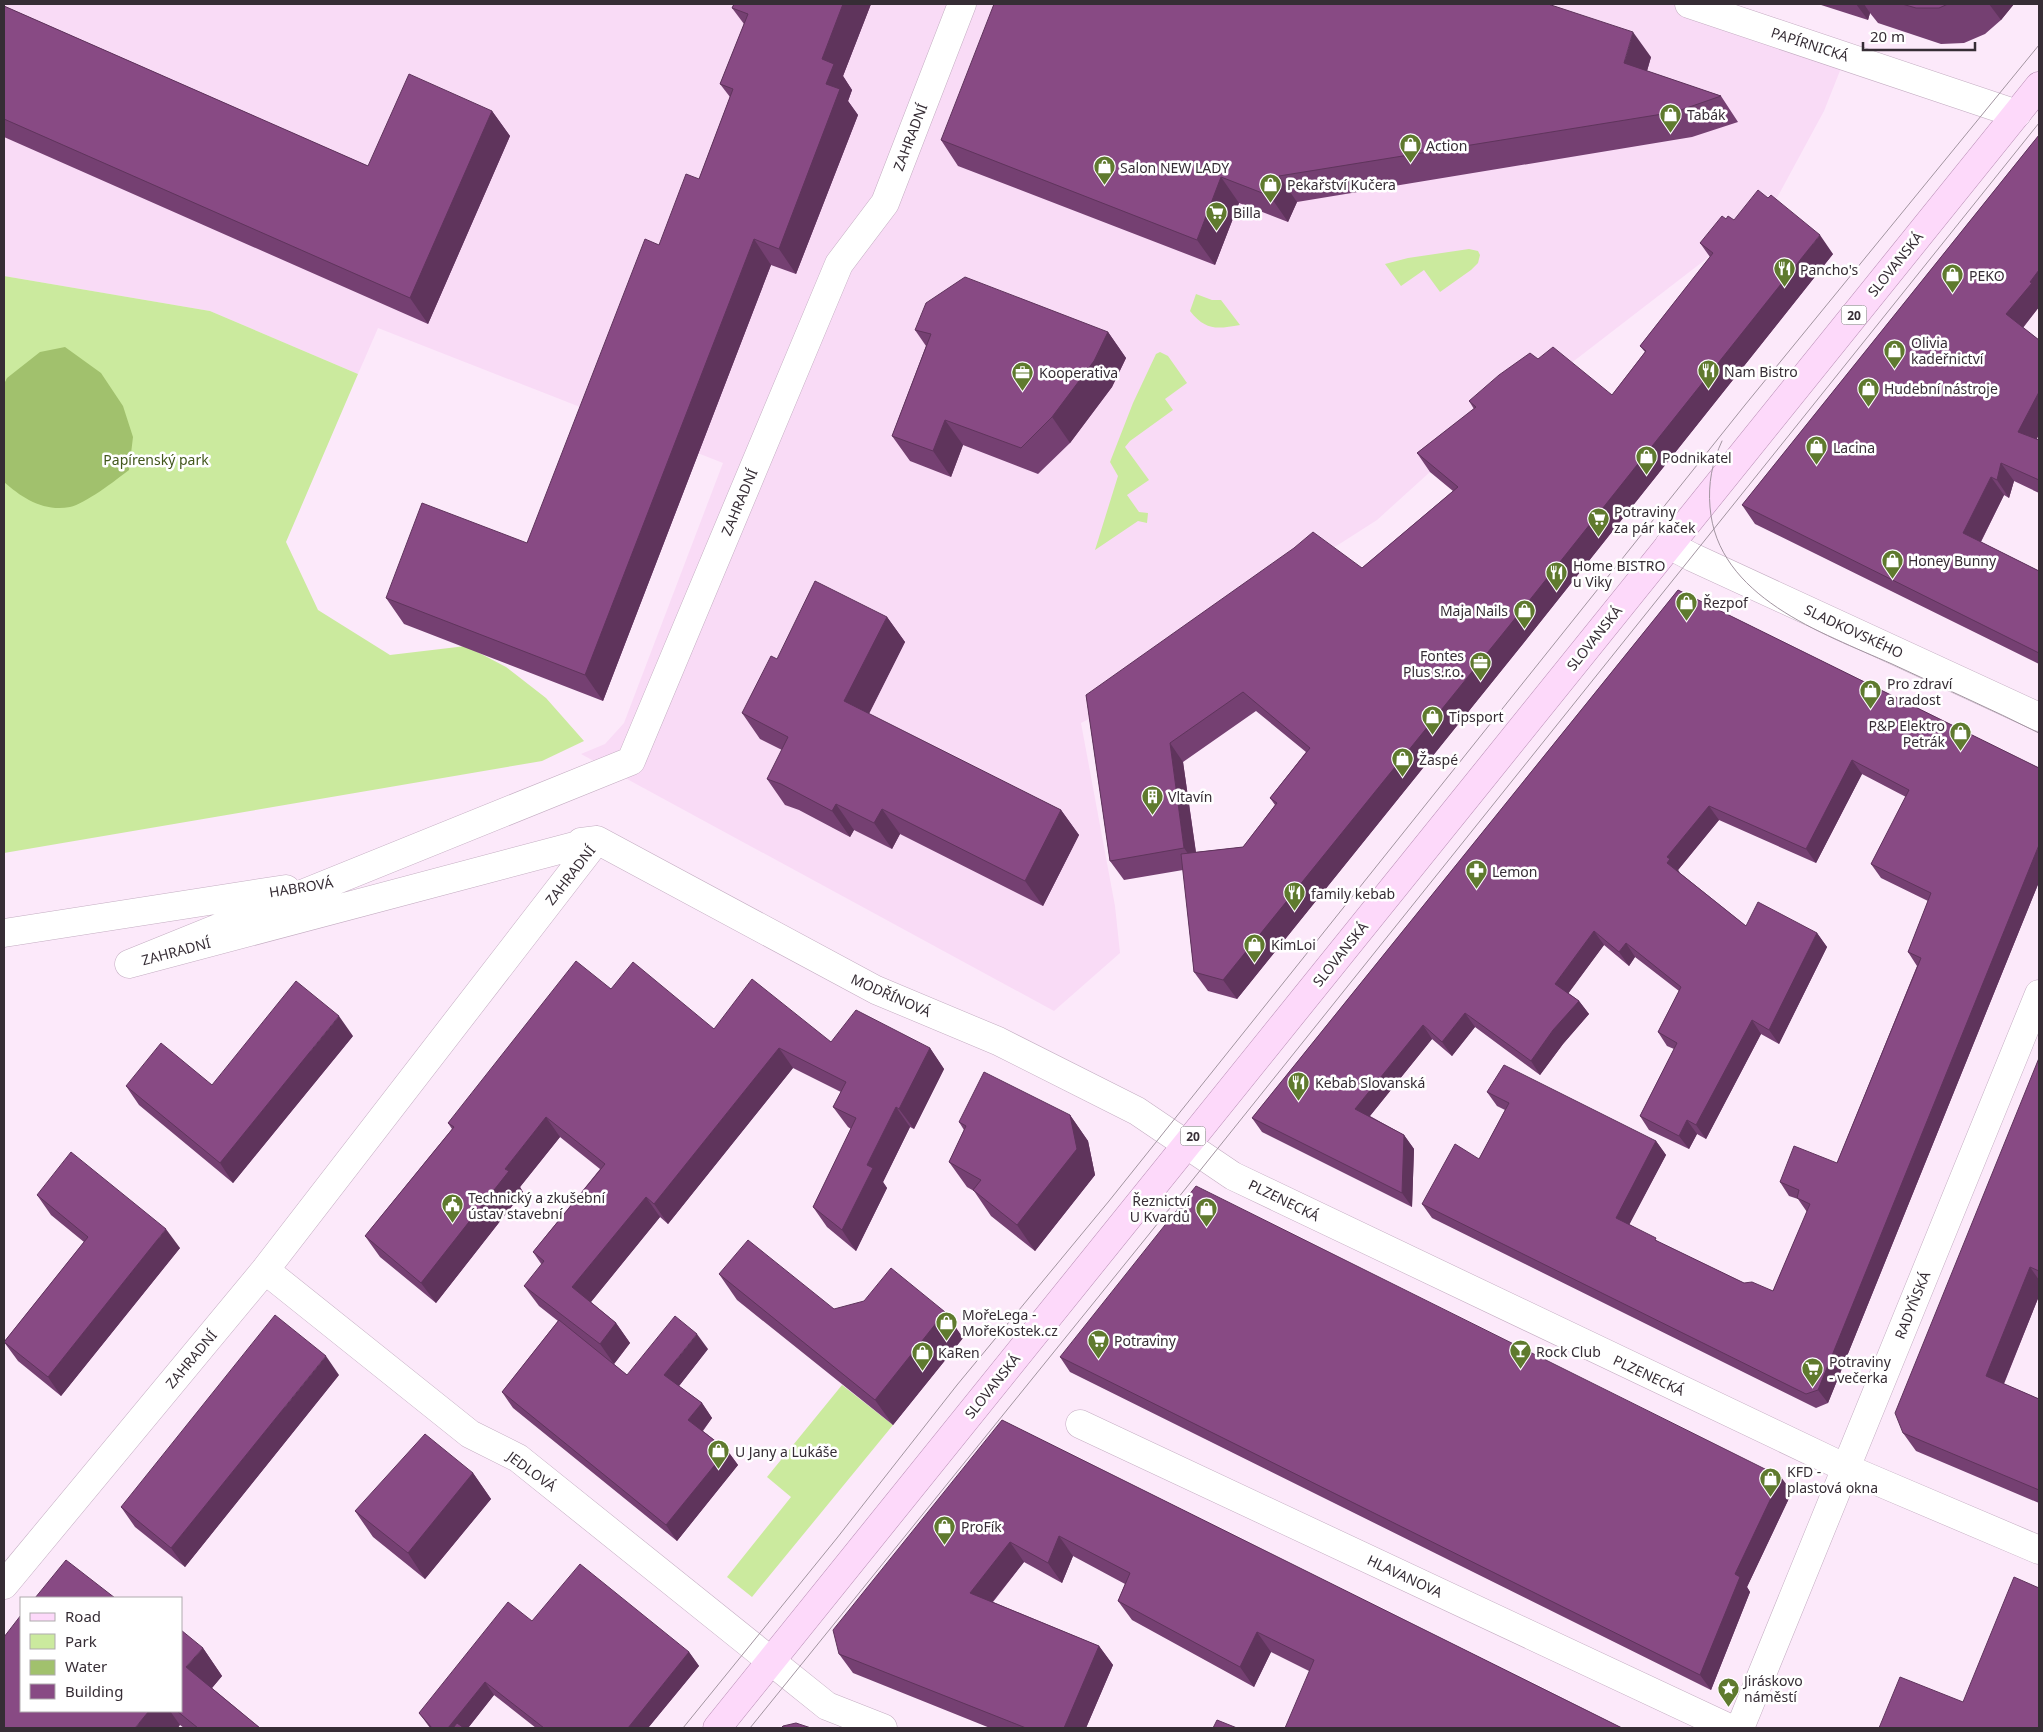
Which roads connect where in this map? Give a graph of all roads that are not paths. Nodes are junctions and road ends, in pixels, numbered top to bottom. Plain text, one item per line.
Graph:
1 (962, 4) edge
2 (1689, 4) edge
3 (2039, 86) edge
4 (2017, 114) junction
5 (1669, 545) junction
6 (2039, 717) edge
7 (597, 840) junction
8 (4, 933) edge
9 (2039, 994) edge
10 (1187, 1144) junction
11 (265, 1270) junction
12 (1080, 1424) dead end
13 (1846, 1468) junction
14 (2039, 1550) edge
15 (4, 1585) edge
16 (772, 1660) junction
17 (717, 1728) edge
18 (883, 1728) edge
19 (1729, 1728) edge
20 (1740, 1728) edge

1 - 7 street, ZAHRADNÍ
2 - 4 street, PAPÍRNICKÁ
3 - 4 main road, SLOVANSKÁ / 20
4 - 5 main road, SLOVANSKÁ / 20
5 - 6 street, SLADKOVSKÉHO
5 - 10 main road, SLOVANSKÁ / 20
7 - 8 street, HABROVÁ
7 - 10 street, MODŘÍNOVÁ
7 - 11 street, ZAHRADNÍ
9 - 13 street, RADYŇSKÁ
10 - 13 street, PLZENECKÁ
10 - 16 main road, SLOVANSKÁ / 20
11 - 15 street, ZAHRADNÍ
11 - 16 street, JEDLOVÁ
12 - 19 street, HLAVANOVA
13 - 14 street, PLZENECKÁ
13 - 20 street, RADYŇSKÁ
16 - 17 main road, SLOVANSKÁ / 20
16 - 18 street, JEDLOVÁ

